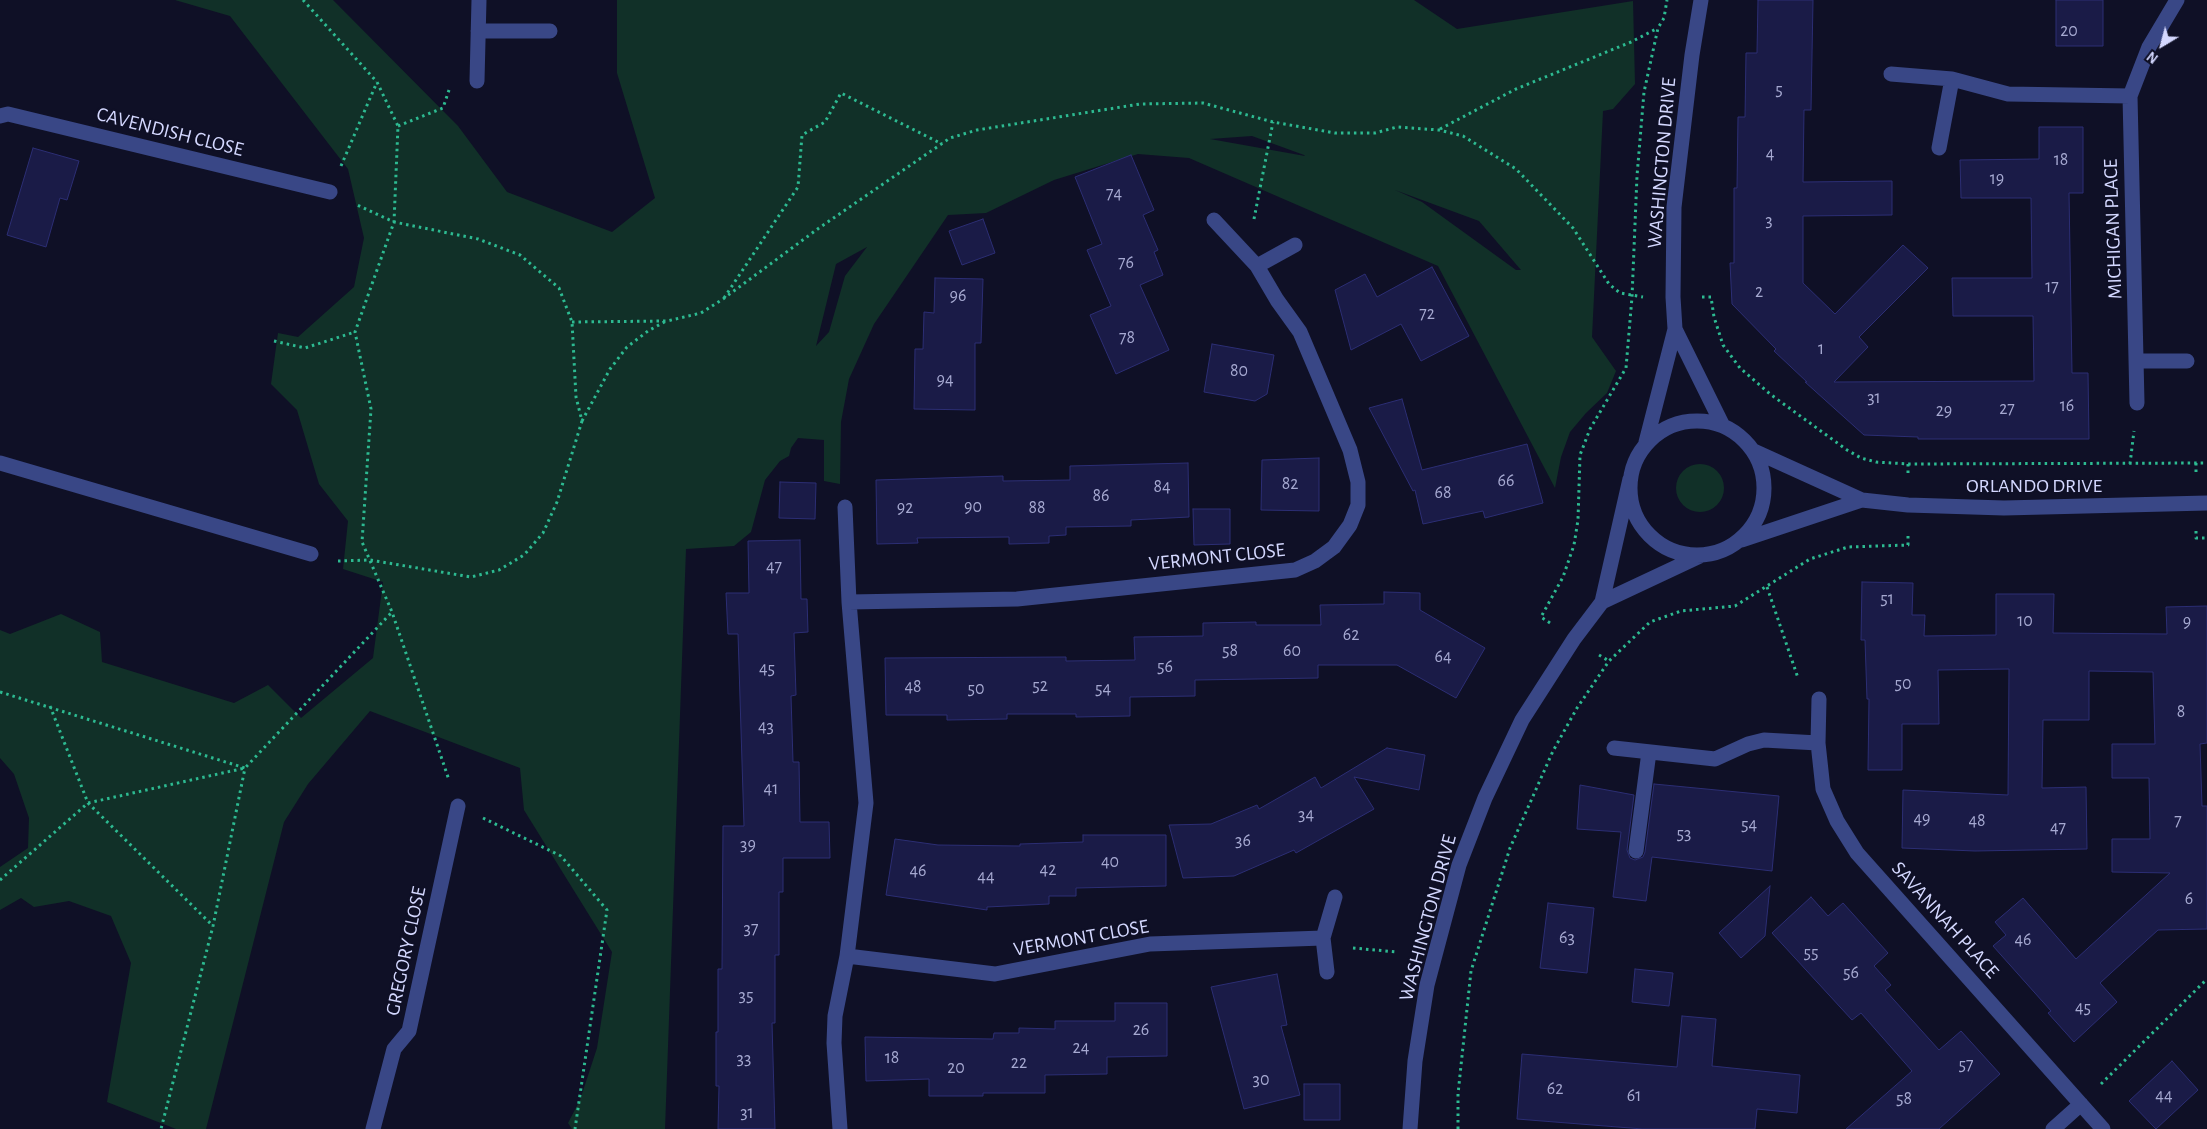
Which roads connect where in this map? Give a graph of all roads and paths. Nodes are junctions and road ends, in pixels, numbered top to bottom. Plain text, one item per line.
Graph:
1 (303, 0) edge
2 (479, 0) edge
3 (1667, 0) edge
4 (1701, 0) edge
5 (2176, 0) edge
6 (1658, 28) junction
7 (478, 31) junction
8 (550, 31) dead end
9 (1892, 74) dead end
10 (1952, 79) junction
11 (477, 81) joint
12 (377, 82) junction
13 (2130, 96) junction
14 (0, 116) edge
15 (1273, 122) junction
16 (398, 126) junction
17 (1439, 130) junction
18 (942, 144) junction
19 (1939, 148) dead end
20 (330, 192) junction
21 (1214, 220) dead end
22 (394, 222) junction
23 (1295, 245) dead end
24 (1248, 254) junction
25 (1257, 266) junction
26 (1632, 297) junction
27 (1712, 297) dead end
28 (723, 299) junction
29 (667, 321) junction
30 (572, 322) junction
31 (1675, 329) junction
32 (355, 332) junction
33 (274, 341) dead end
34 (2137, 361) junction
35 (2187, 361) dead end
36 (2137, 403) dead end
37 (582, 421) junction
38 (1722, 424) junction
39 (1646, 442) junction
40 (1754, 451) junction
41 (2207, 462) edge
42 (0, 463) edge
43 (1630, 479) junction
44 (1862, 500) junction
45 (2207, 503) edge
46 (845, 507) dead end
47 (2196, 538) dead end
48 (2207, 538) edge
49 (1739, 541) junction
50 (1908, 545) dead end
51 (310, 554) joint
52 (1704, 555) junction
53 (370, 560) junction
54 (1767, 587) junction
55 (849, 602) junction
56 (1602, 602) junction
57 (392, 612) junction
58 (1541, 617) dead end
59 (0, 692) edge
60 (1819, 699) joint
61 (50, 706) junction
62 (1818, 743) junction
63 (1614, 748) dead end
64 (1649, 752) junction
65 (245, 768) junction
66 (88, 803) junction
67 (458, 806) junction
68 (1636, 851) dead end
69 (0, 880) edge
70 (1334, 897) dead end
71 (212, 926) junction
72 (1323, 938) junction
73 (1397, 952) dead end
74 (847, 956) junction
75 (1327, 972) dead end
76 (2207, 979) edge
77 (2081, 1104) junction
78 (161, 1129) edge
79 (373, 1129) edge
80 (574, 1129) edge
81 (840, 1129) edge
82 (1410, 1129) edge
83 (1458, 1129) edge
84 (2053, 1129) edge
85 (2104, 1129) edge

1 - 12 path
2 - 7 street
3 - 6 path
4 - 31 street, WASHINGTON DRIVE
5 - 13 street, MICHIGAN PLACE
6 - 17 path
6 - 26 path
7 - 8 street
7 - 11 street
9 - 10 street
10 - 13 street
10 - 19 street
11 - 16 path
12 - 16 path
12 - 20 path
13 - 34 street, MICHIGAN PLACE
14 - 20 street, CAVENDISH CLOSE
15 - 17 path
15 - 18 path
15 - 24 path
16 - 22 path
17 - 26 path
18 - 28 path
18 - 28 path
20 - 22 path
21 - 24 street, VERMONT CLOSE
22 - 30 path
22 - 32 path
23 - 25 street
24 - 25 street, VERMONT CLOSE
25 - 55 street, VERMONT CLOSE
26 - 58 path
27 - 41 path
28 - 29 path
29 - 30 path
29 - 37 path
30 - 37 path
31 - 38 street, WASHINGTON DRIVE
31 - 39 street, WASHINGTON DRIVE
32 - 33 path
32 - 53 path
34 - 35 street
34 - 36 street, MICHIGAN PLACE
37 - 53 path
38 - 39 street
38 - 40 street
39 - 43 street
40 - 44 street, ORLANDO DRIVE
40 - 49 street
42 - 51 street
43 - 52 street
43 - 56 street, WASHINGTON DRIVE
44 - 45 street, ORLANDO DRIVE
44 - 49 street, ORLANDO DRIVE
46 - 55 street
47 - 48 path
49 - 52 street
50 - 54 path
51 - 53 path
52 - 56 street, WASHINGTON DRIVE
53 - 57 path
54 - 60 path
54 - 83 path
55 - 74 street
56 - 82 street, WASHINGTON DRIVE
57 - 65 path
57 - 67 path
59 - 61 path
60 - 62 street, SAVANNAH PLACE
61 - 65 path
61 - 66 path
62 - 64 street
62 - 77 street, SAVANNAH PLACE
63 - 64 street
64 - 68 street
65 - 66 path
65 - 71 path
66 - 69 path
66 - 71 path
67 - 79 street, GREGORY CLOSE
67 - 80 path
70 - 72 street
71 - 78 path
72 - 73 path
72 - 74 street, VERMONT CLOSE
72 - 75 street
74 - 81 street
76 - 77 path
77 - 84 street
77 - 85 street, SAVANNAH PLACE

